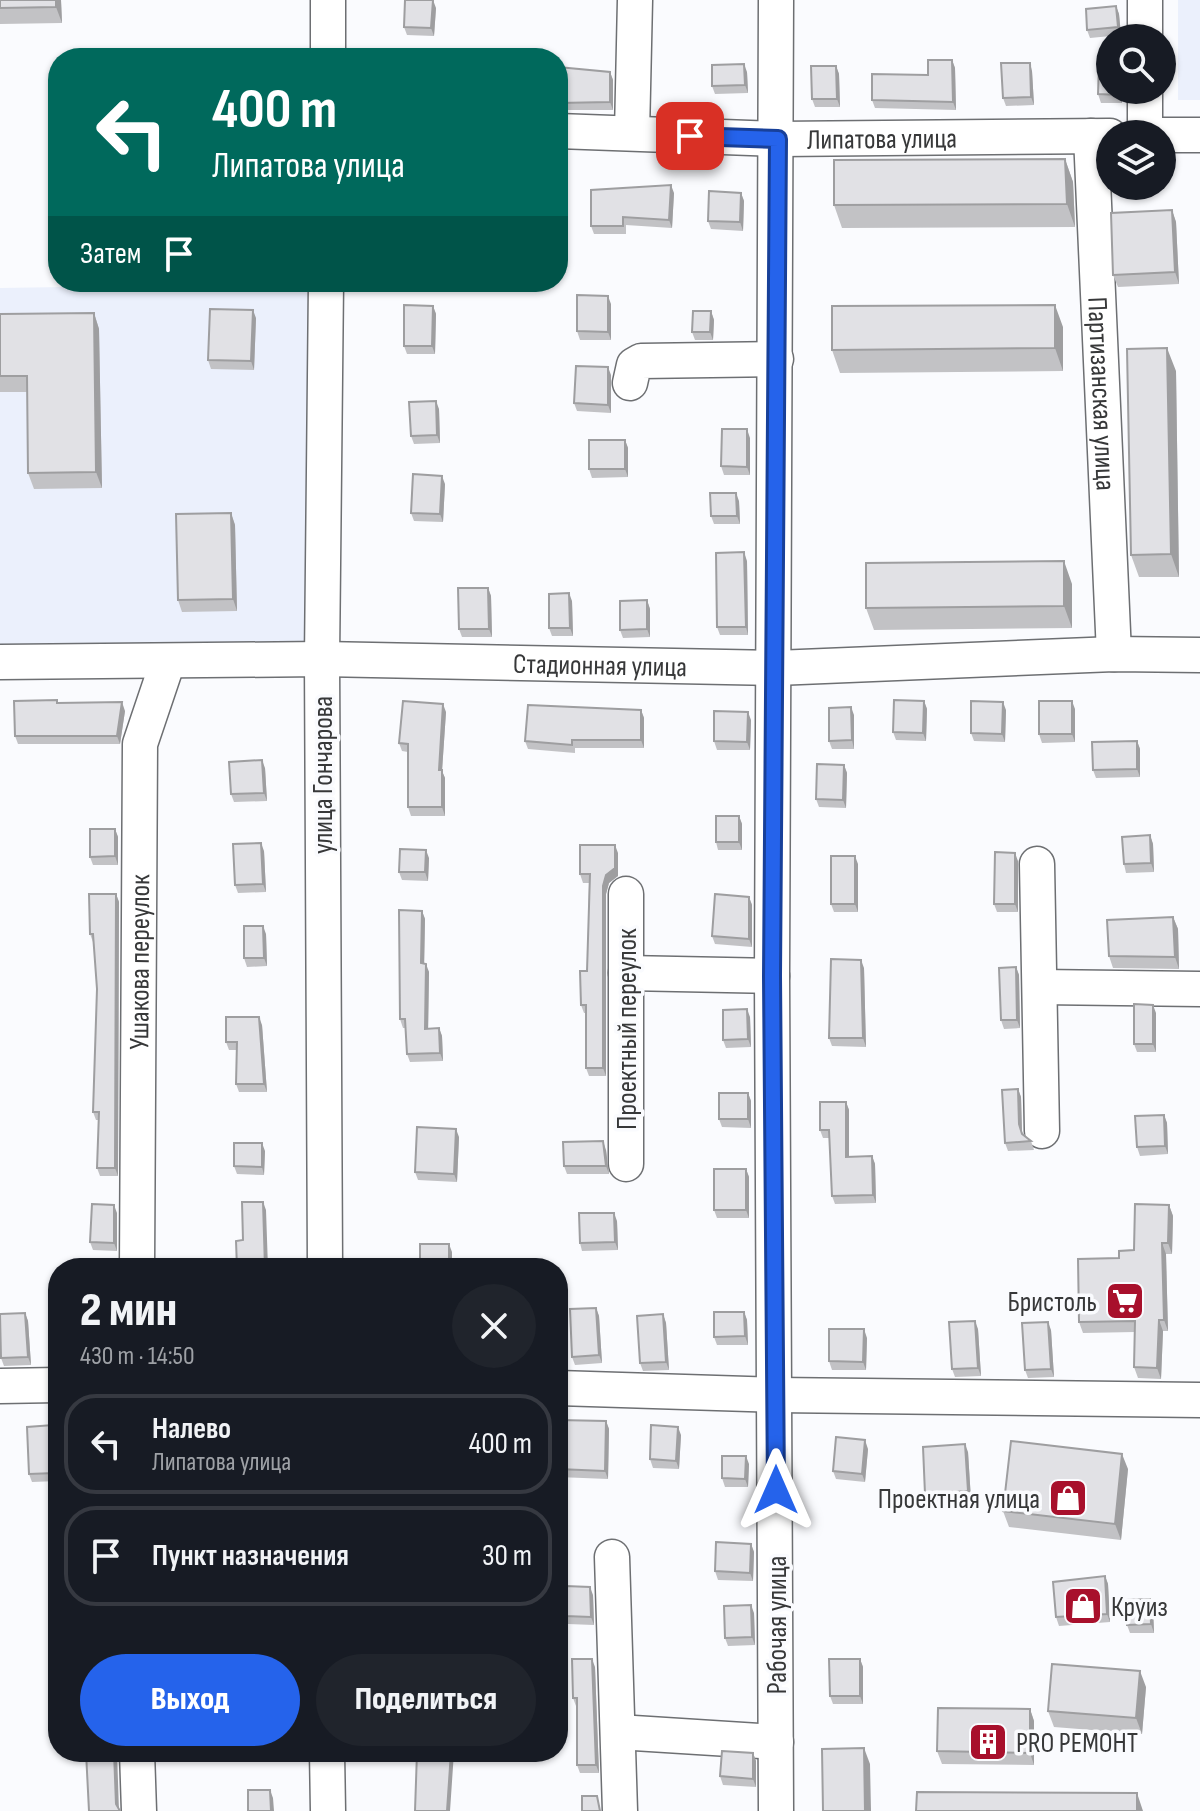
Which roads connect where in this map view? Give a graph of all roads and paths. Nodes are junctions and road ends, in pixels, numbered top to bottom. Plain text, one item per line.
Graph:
1 (328, 0) edge
2 (635, 0) edge
3 (776, 0) edge
4 (1145, 0) edge
5 (1145, 24) edge
6 (328, 48) edge
7 (568, 131) edge
8 (632, 133) junction
9 (1176, 135) edge
10 (1200, 135) edge
11 (1096, 136) edge
12 (778, 139) junction
13 (1102, 200) edge
14 (326, 292) edge
15 (776, 359) junction
16 (630, 383) dead end
17 (1114, 654) junction
18 (1200, 655) edge
19 (322, 659) junction
20 (168, 661) junction
21 (0, 662) edge
22 (776, 668) junction
23 (1037, 864) dead end
24 (626, 894) dead end
25 (626, 973) junction
26 (772, 976) junction
27 (1040, 987) junction
28 (1200, 989) edge
29 (1042, 1131) dead end
30 (626, 1164) dead end
31 (137, 1258) edge
32 (325, 1258) edge
33 (48, 1385) edge
34 (0, 1386) edge
35 (568, 1388) edge
36 (776, 1395) junction
37 (1200, 1400) edge
38 (612, 1557) dead end
39 (618, 1732) junction
40 (776, 1742) junction
41 (137, 1762) edge
42 (327, 1762) edge
43 (139, 1811) edge
44 (328, 1811) edge
45 (620, 1811) edge
46 (776, 1811) edge

1 - 6 street
2 - 8 street
3 - 12 street, Рабочая улица
4 - 5 street
7 - 8 street, Липатова улица
8 - 12 street, Липатова улица
9 - 10 street
11 - 12 street, Липатова улица
12 - 15 street, Рабочая улица
13 - 17 street, Партизанская улица
14 - 19 street, улица Гончарова
15 - 16 street
15 - 22 street, Рабочая улица
17 - 18 street, Стадионная улица
17 - 22 street, Стадионная улица
19 - 20 street, Стадионная улица
19 - 22 street, Стадионная улица
19 - 32 street, улица Гончарова
20 - 21 street, Стадионная улица
20 - 31 street, Ушакова переулок
22 - 26 street, Рабочая улица
23 - 27 street
24 - 25 street, Проектный переулок
25 - 26 street
25 - 30 street, Проектный переулок
26 - 36 street, Рабочая улица
27 - 28 street
27 - 29 street
33 - 34 street
35 - 36 street
36 - 37 street
36 - 40 street, Рабочая улица
38 - 39 street
39 - 40 street
39 - 45 street
40 - 46 street, Рабочая улица
41 - 43 street
42 - 44 street

